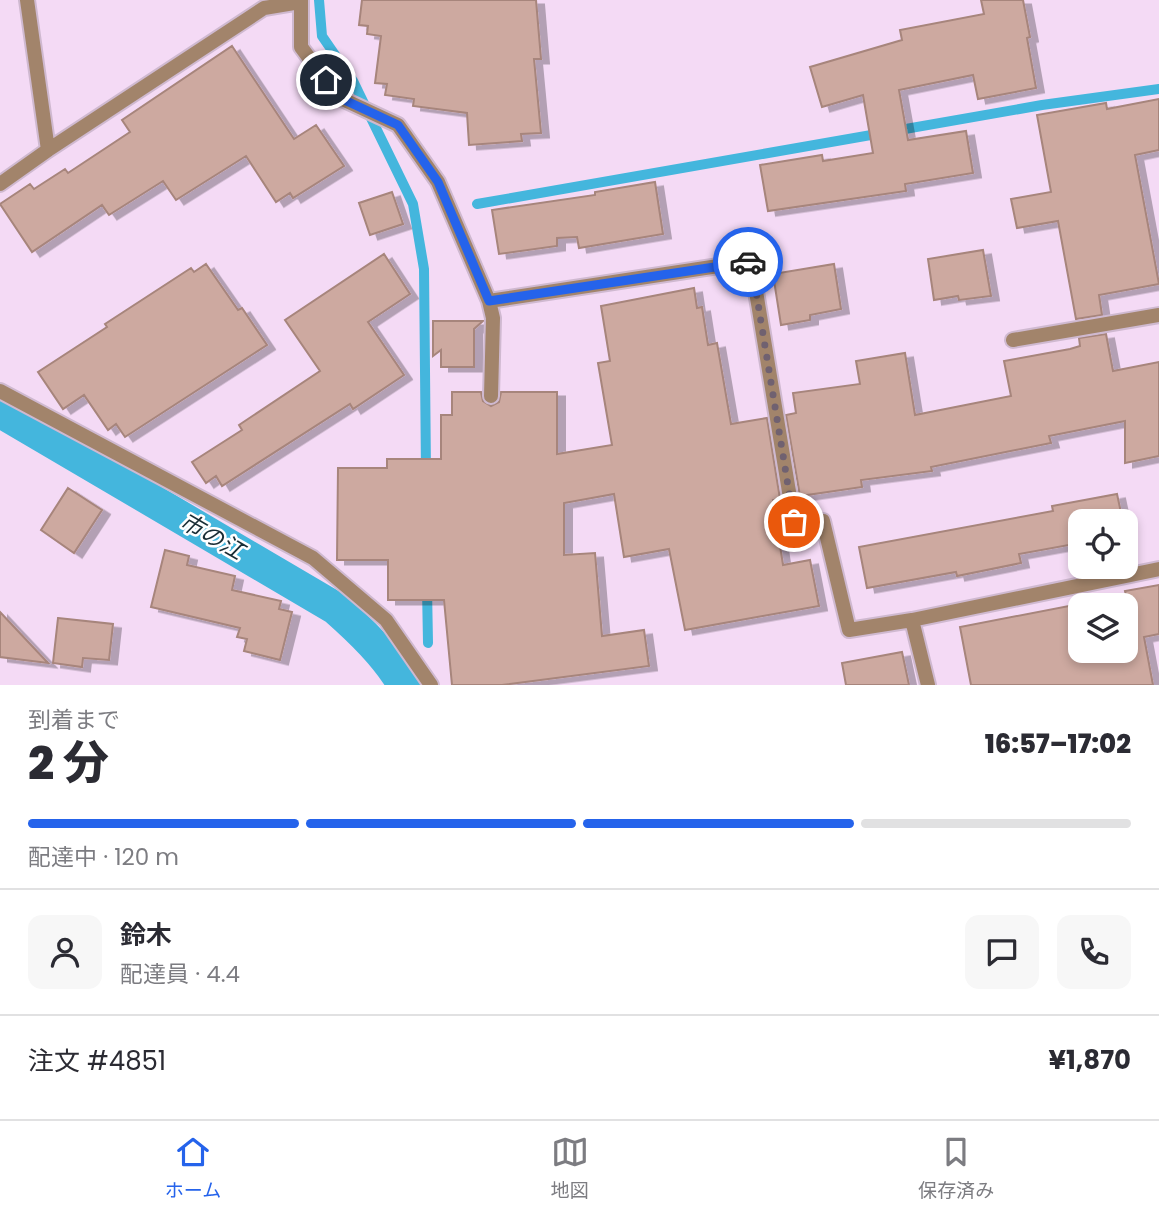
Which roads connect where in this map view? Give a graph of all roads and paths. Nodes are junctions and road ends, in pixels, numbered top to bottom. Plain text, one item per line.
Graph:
1 (27, 0) edge
2 (301, 1) edge
3 (48, 150) junction
4 (0, 184) edge
5 (489, 301) junction
6 (1159, 315) edge
7 (1013, 340) dead end
8 (0, 391) edge
9 (491, 396) dead end
10 (1159, 569) edge
11 (912, 620) junction
12 (431, 685) edge
13 (928, 685) edge

1 - 3 street
2 - 3 street
2 - 5 street
3 - 4 street
5 - 9 street
5 - 11 street
6 - 7 street
8 - 12 street
10 - 11 street
11 - 13 street

